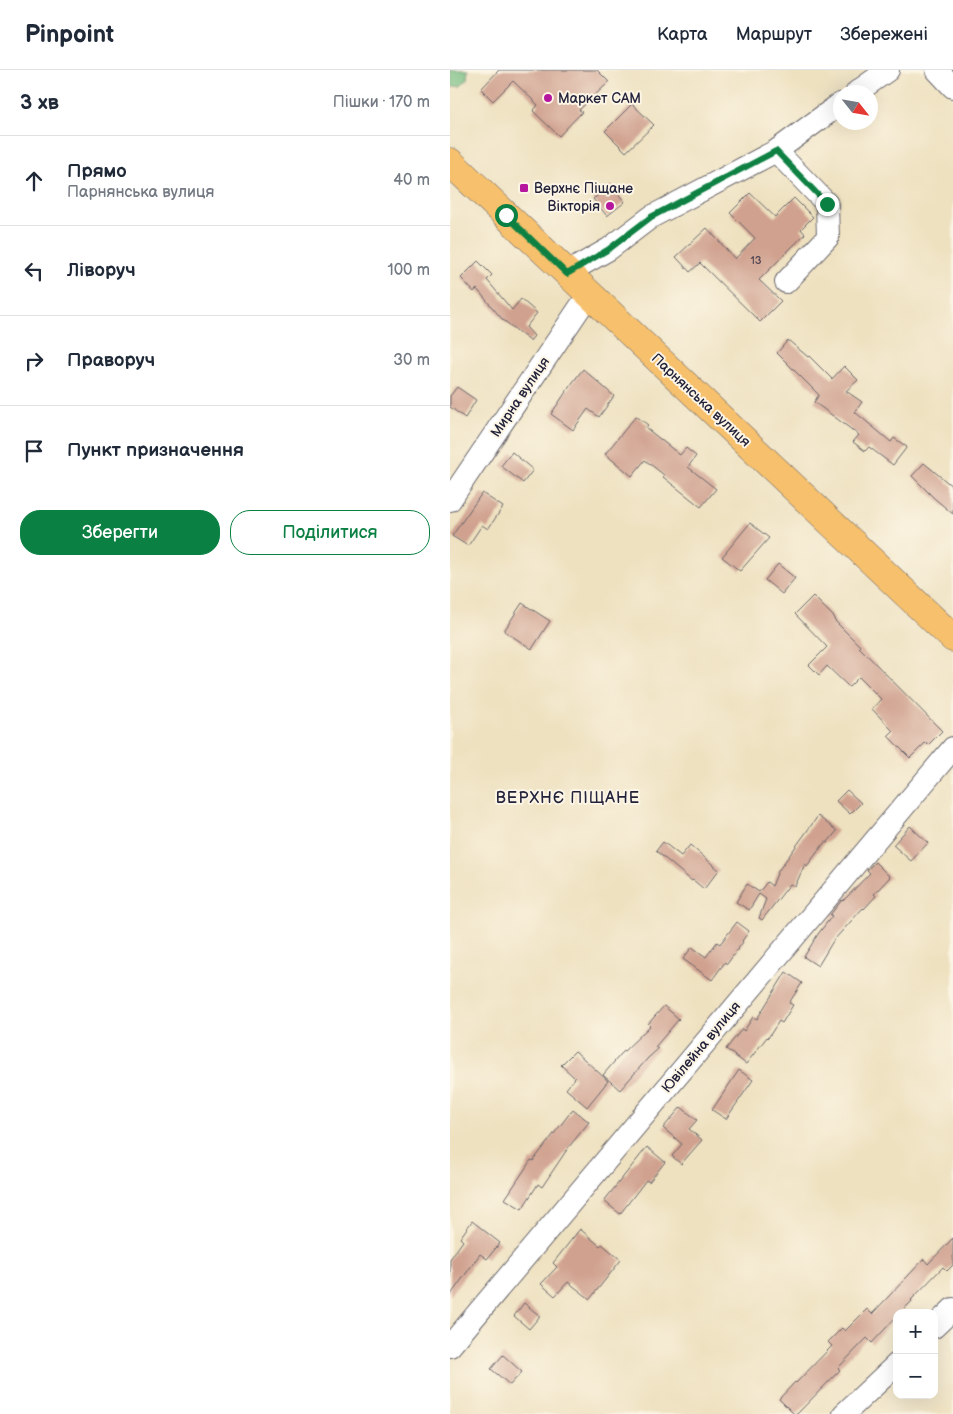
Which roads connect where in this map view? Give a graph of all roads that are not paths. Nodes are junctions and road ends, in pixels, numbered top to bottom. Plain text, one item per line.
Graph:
1 (888, 70) edge
2 (937, 70) edge
3 (866, 85) edge
4 (953, 87) edge
5 (833, 109) edge
6 (776, 151) junction
7 (450, 162) edge
8 (567, 274) junction
9 (786, 282) dead end
10 (589, 294) junction
11 (450, 500) edge
12 (953, 638) edge
13 (953, 748) edge
14 (953, 1309) edge
15 (938, 1323) edge
16 (450, 1346) edge
17 (893, 1368) edge
18 (844, 1414) edge

1 - 3 street
2 - 4 street
5 - 6 street
6 - 8 street
6 - 9 street
7 - 8 main road, Парнянська вулиця
8 - 10 main road, Парнянська вулиця
10 - 11 street, Мирна вулиця
10 - 12 main road, Парнянська вулиця
13 - 16 street, Ювілейна вулиця
14 - 15 street
17 - 18 street

